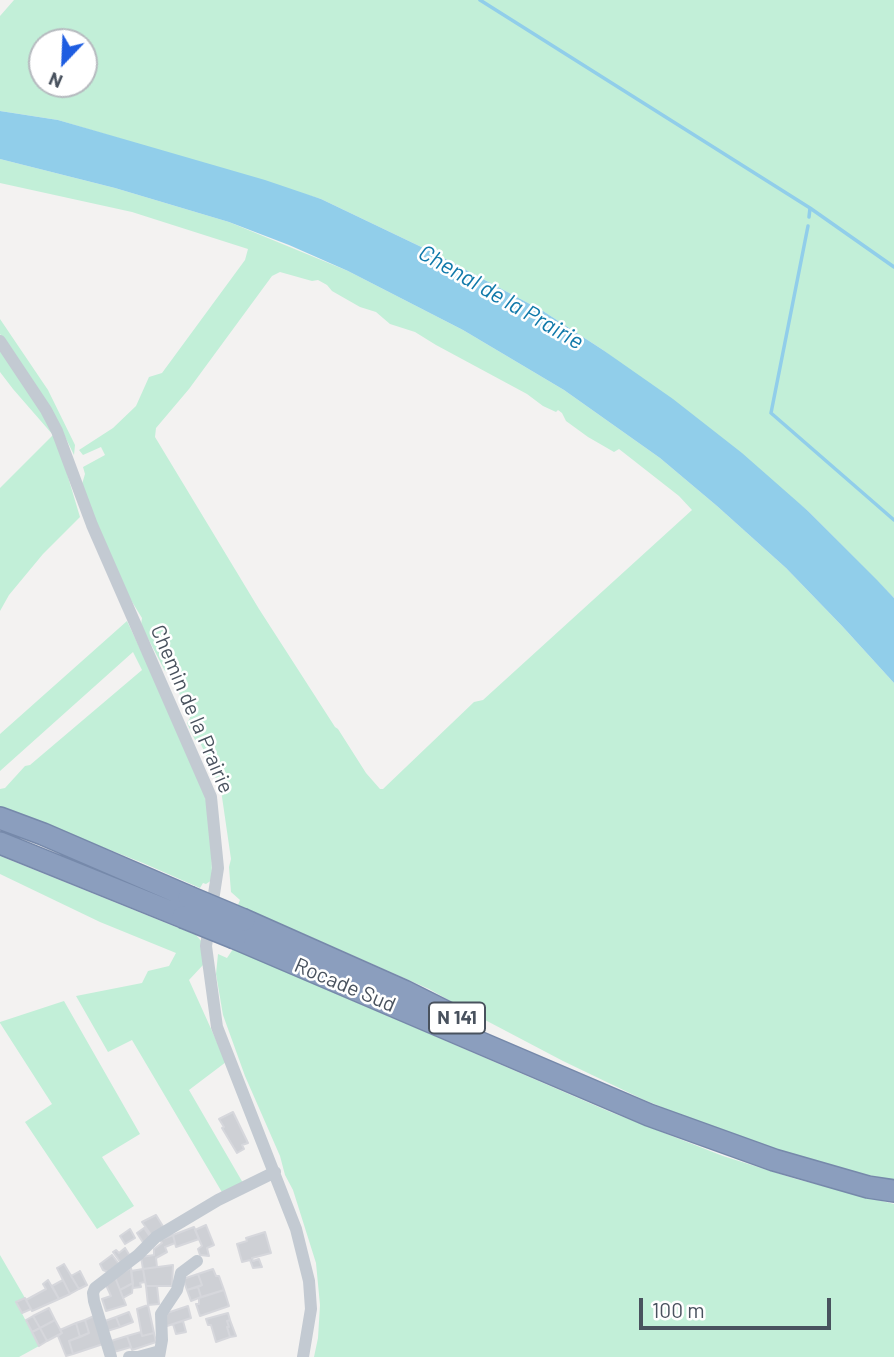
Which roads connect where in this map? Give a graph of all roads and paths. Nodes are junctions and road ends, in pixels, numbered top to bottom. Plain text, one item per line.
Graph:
1 (0, 341) edge
2 (0, 818) edge
3 (0, 843) edge
4 (186, 907) junction
5 (275, 1172) junction
6 (894, 1191) edge
7 (197, 1261) dead end
8 (159, 1354) edge
9 (111, 1357) edge
10 (129, 1357) edge
11 (303, 1357) edge

1 - 5 street, Chemin de la Prairie
2 - 4 highway, N 141
3 - 4 highway, N 141
4 - 6 highway, Rocade Sud / N 141, bridge
5 - 9 street
5 - 11 street, Chemin de la Prairie
7 - 8 street
8 - 10 street

